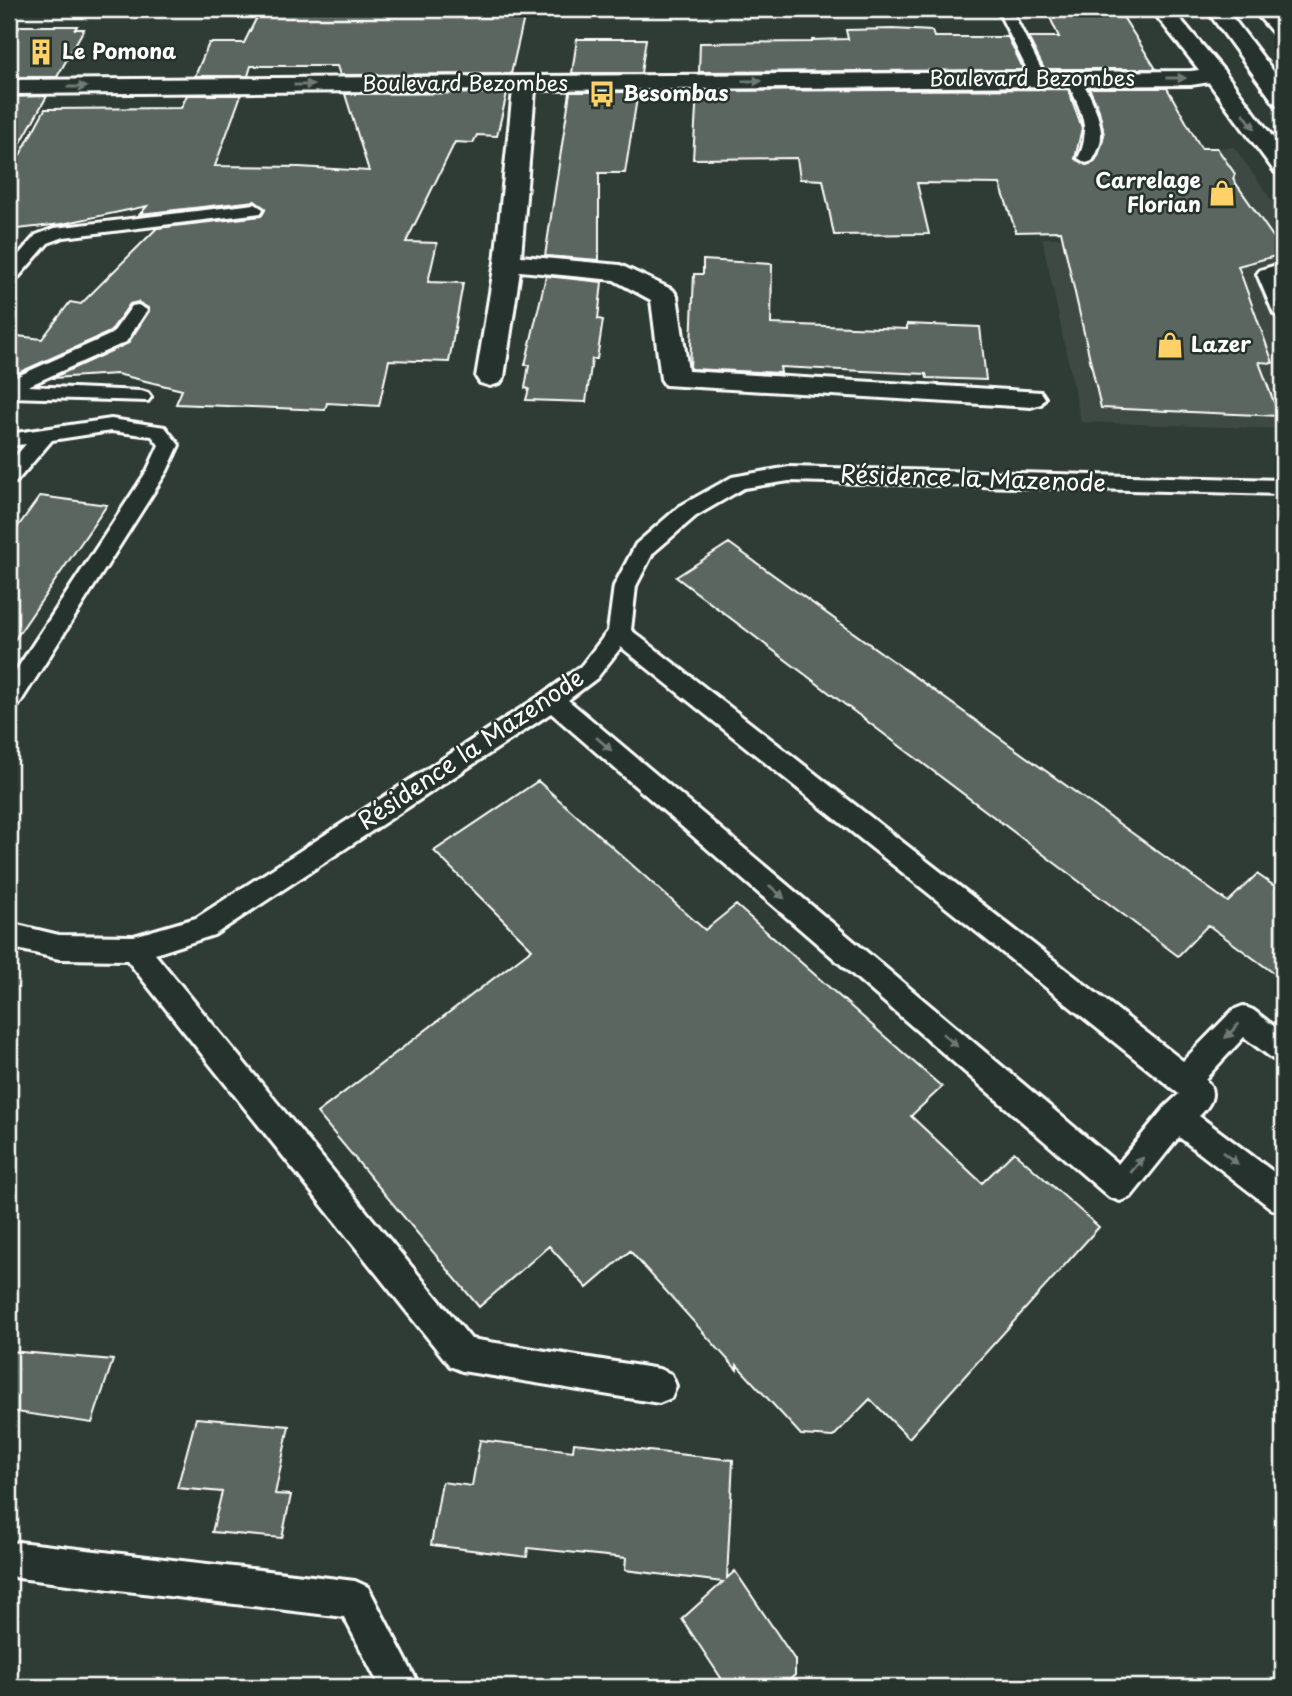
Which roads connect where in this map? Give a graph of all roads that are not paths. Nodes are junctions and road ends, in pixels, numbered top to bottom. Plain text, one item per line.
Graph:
1 (1004, 9) edge
2 (1161, 9) edge
3 (1216, 9) edge
4 (1262, 9) edge
5 (1283, 32) edge
6 (1215, 75) junction
7 (1039, 79) junction
8 (1073, 79) junction
9 (524, 83) junction
10 (9, 87) edge
11 (1283, 99) edge
12 (1086, 158) dead end
13 (1283, 167) edge
14 (254, 209) dead end
15 (508, 262) junction
16 (1283, 268) edge
17 (9, 277) edge
18 (138, 310) dead end
19 (1283, 314) edge
20 (490, 377) dead end
21 (9, 389) edge
22 (141, 397) dead end
23 (1031, 398) dead end
24 (45, 435) junction
25 (9, 440) edge
26 (9, 477) edge
27 (1283, 487) edge
28 (619, 633) junction
29 (552, 699) junction
30 (9, 700) edge
31 (9, 935) edge
32 (134, 948) junction
33 (1283, 1049) edge
34 (1185, 1079) junction
35 (1176, 1117) junction
36 (1283, 1198) edge
37 (659, 1386) dead end
38 (18, 1560) dead end
39 (401, 1687) edge

1 - 7 lane
2 - 6 main road
3 - 11 main road
4 - 5 main road
8 -> 6 main road, Boulevard Bezombes
6 -> 13 main road
7 - 8 main road, Boulevard Bezombes
9 -> 7 main road, Boulevard Bezombes
8 - 12 lane
10 -> 9 main road, Boulevard Bezombes
9 - 15 main road
14 - 17 lane
15 - 20 main road
15 - 23 main road
16 - 19 lane
18 - 21 lane
21 - 22 lane
24 - 25 lane
24 - 26 lane
24 - 30 lane
27 - 28 lane, Résidence la Mazenode
28 - 29 lane, Résidence la Mazenode
28 - 34 lane
29 - 32 lane, Résidence la Mazenode
29 -> 35 lane
31 - 32 lane, Résidence la Mazenode
32 - 37 lane
33 -> 34 lane
34 - 35 lane
35 -> 36 lane
38 - 39 lane

